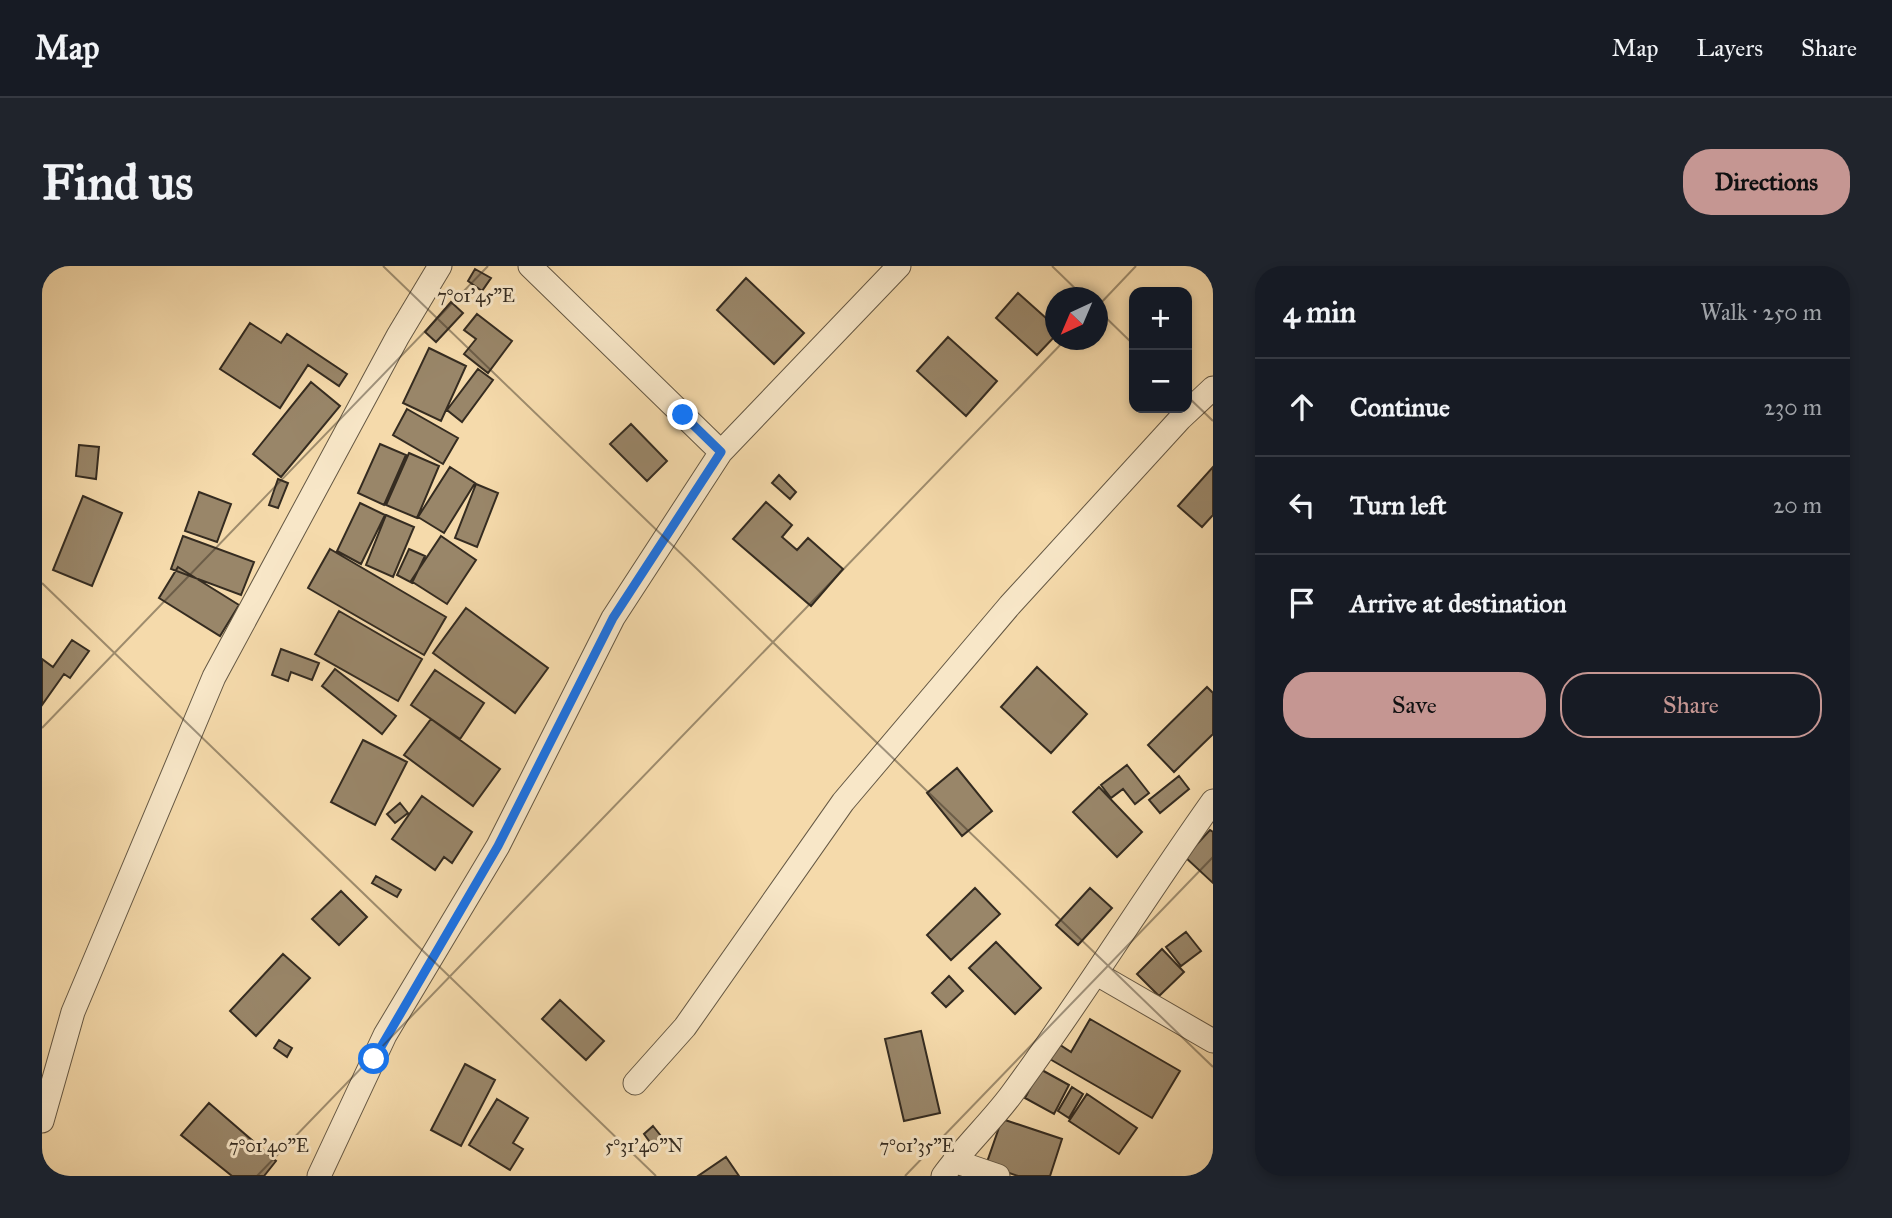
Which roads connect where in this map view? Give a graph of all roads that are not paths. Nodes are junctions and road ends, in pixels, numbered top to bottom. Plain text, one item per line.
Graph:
1 (440, 266) edge
2 (530, 266) edge
3 (899, 266) edge
4 (1213, 388) edge
5 (721, 452) junction
6 (1213, 801) edge
7 (1097, 974) junction
8 (1213, 1041) edge
9 (635, 1083) dead end
10 (42, 1121) edge
11 (949, 1168) edge
12 (319, 1176) edge
13 (998, 1176) edge

1 - 10 street
2 - 5 street
3 - 5 street
4 - 9 street
5 - 12 street
6 - 7 street
7 - 8 street
7 - 11 street
11 - 13 street

